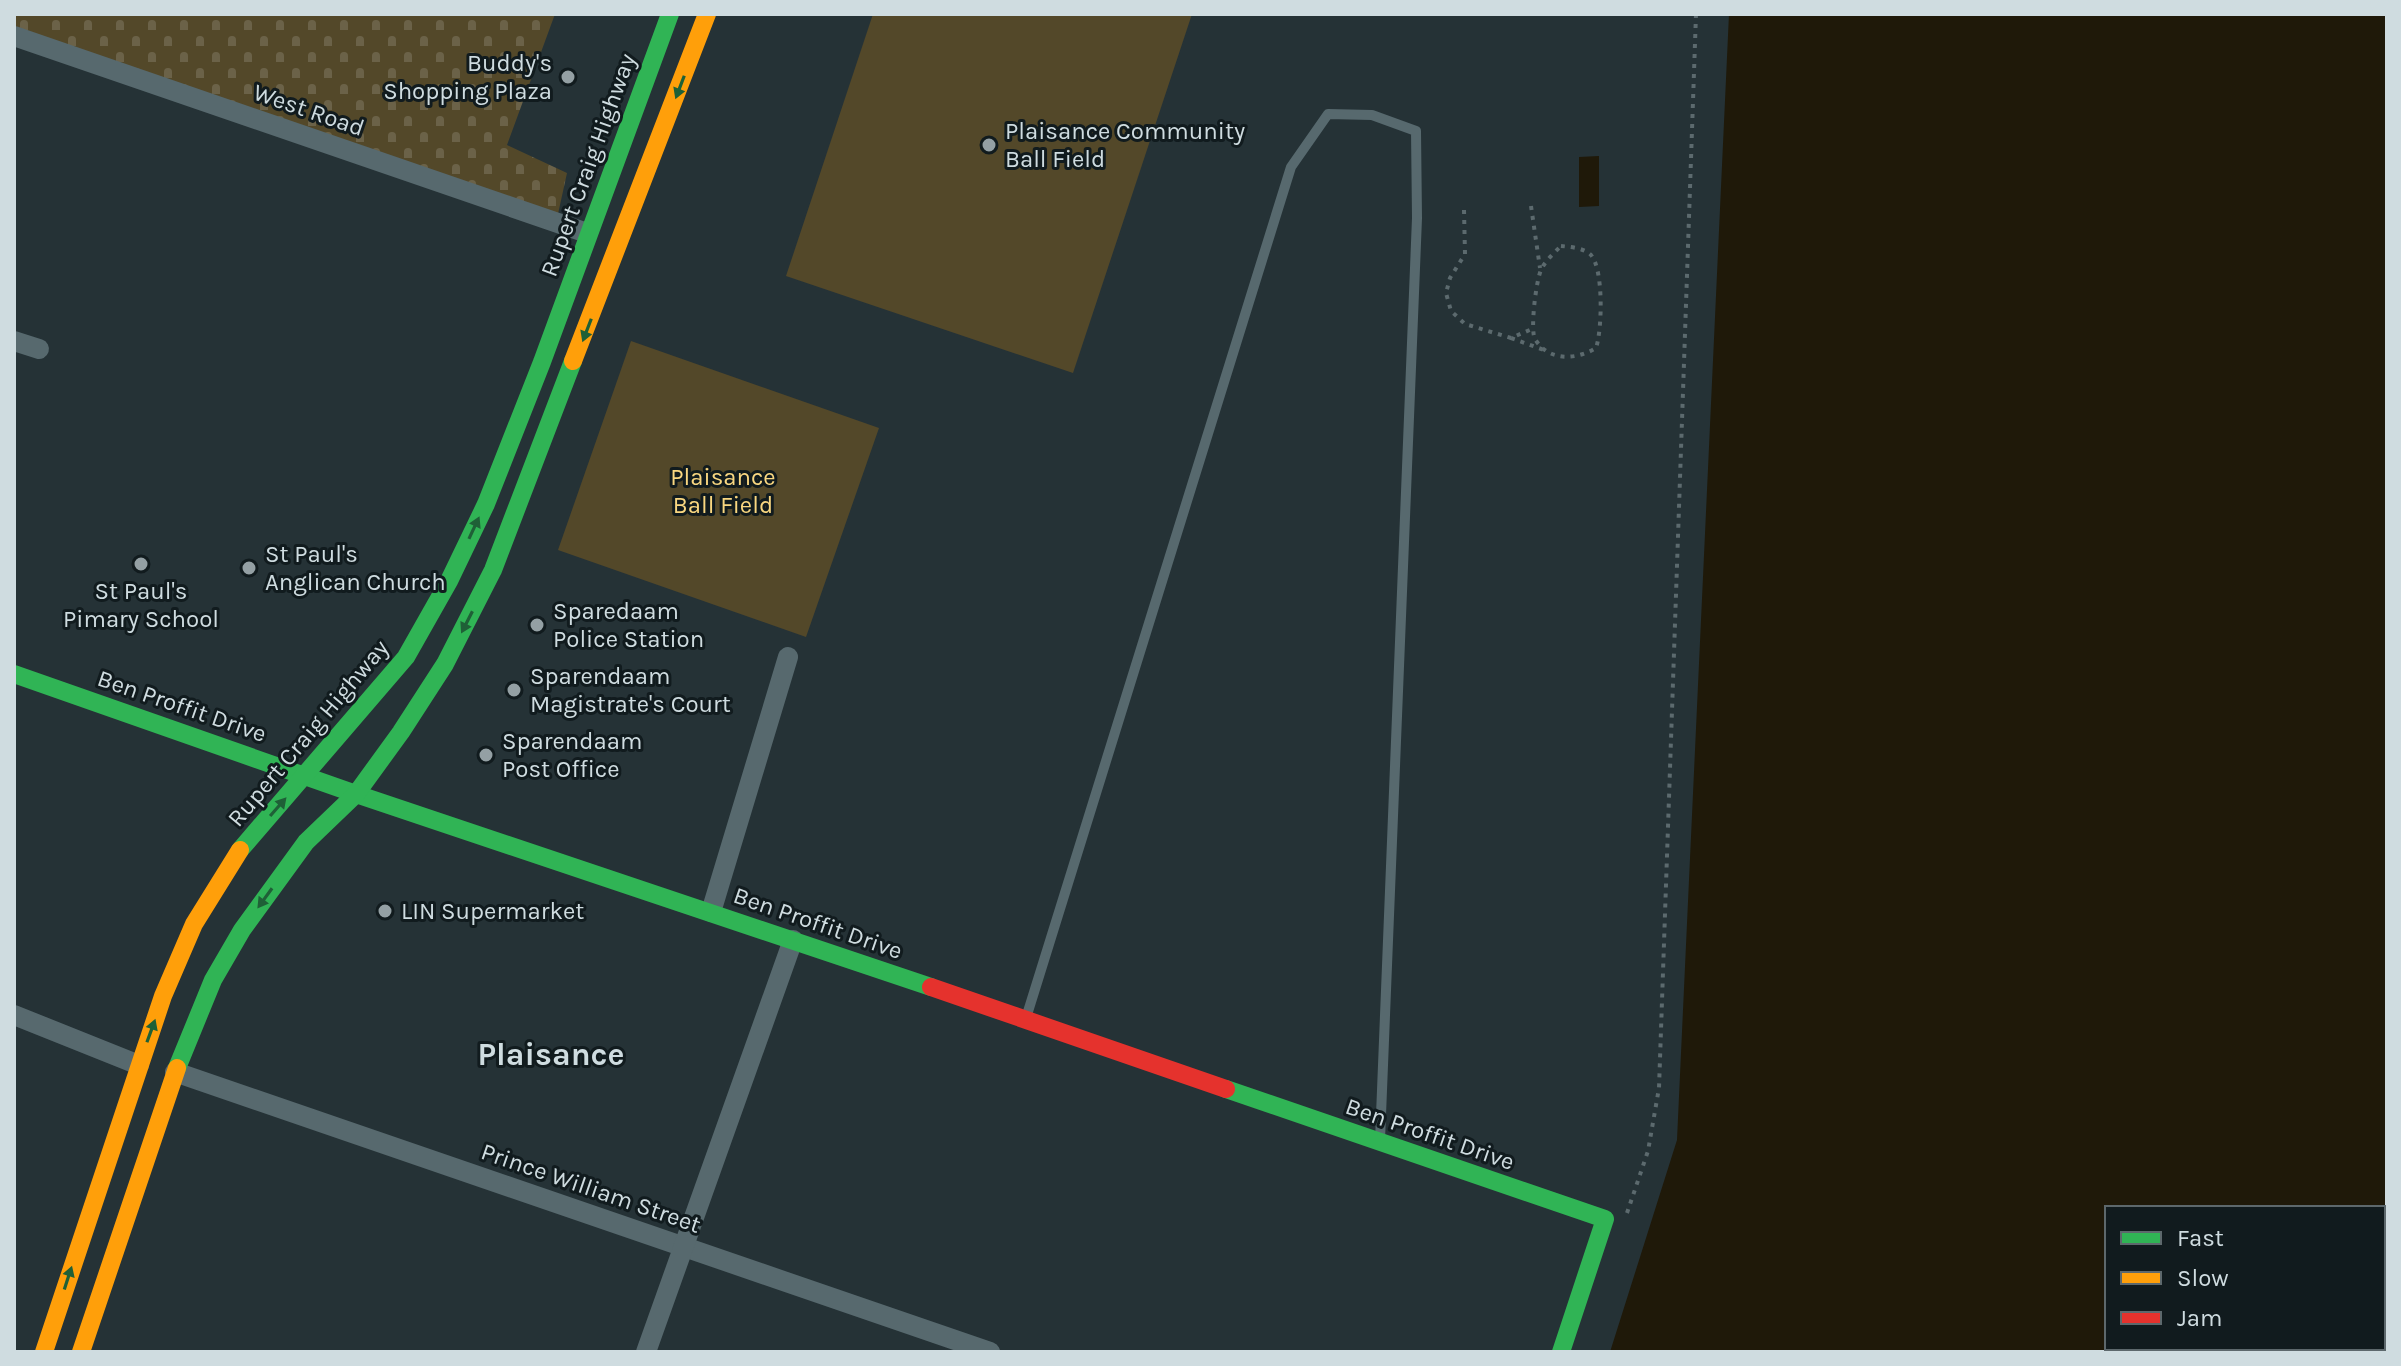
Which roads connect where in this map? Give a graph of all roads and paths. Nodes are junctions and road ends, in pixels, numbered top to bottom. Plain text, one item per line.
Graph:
1 (670, 14) edge
2 (707, 14) edge
3 (1696, 14) edge
4 (14, 36) edge
5 (1531, 206) dead end
6 (1464, 210) dead end
7 (587, 233) junction
8 (1540, 271) junction
9 (1532, 329) junction
10 (1511, 338) junction
11 (14, 341) edge
12 (39, 349) dead end
13 (1554, 354) junction
14 (788, 657) dead end
15 (14, 674) edge
16 (307, 774) junction
17 (356, 794) junction
18 (711, 912) junction
19 (793, 940) junction
20 (14, 1015) edge
21 (1025, 1020) junction
22 (139, 1065) junction
23 (175, 1072) junction
24 (1380, 1142) junction
25 (1648, 1151) dead end
26 (684, 1247) junction
27 (44, 1352) edge
28 (81, 1352) edge
29 (646, 1352) edge
30 (990, 1352) edge
31 (1561, 1352) edge

1 - 7 main road, Rupert Craig Highway
2 -> 17 main road
3 - 25 path
4 - 7 street, West Road
5 - 8 path
6 - 10 path
16 -> 7 main road, Rupert Craig Highway
8 - 9 path
8 - 13 path
9 - 10 path
9 - 13 path
10 - 13 path
11 - 12 street
14 - 18 street
15 - 16 main road, Ben Proffit Drive
16 - 17 main road, Ben Proffit Drive
22 -> 16 main road, Rupert Craig Highway
17 - 18 main road, Ben Proffit Drive
17 -> 23 main road
18 - 19 main road, Ben Proffit Drive
19 - 21 main road, Ben Proffit Drive
19 - 26 street
20 - 22 street
21 - 24 main road, Ben Proffit Drive
21 - 24 lane
27 -> 22 main road, Rupert Craig Highway
23 - 26 street, Prince William Street
23 - 28 main road
24 - 31 main road, Ben Proffit Drive
26 - 29 street
26 - 30 street, Prince William Street

